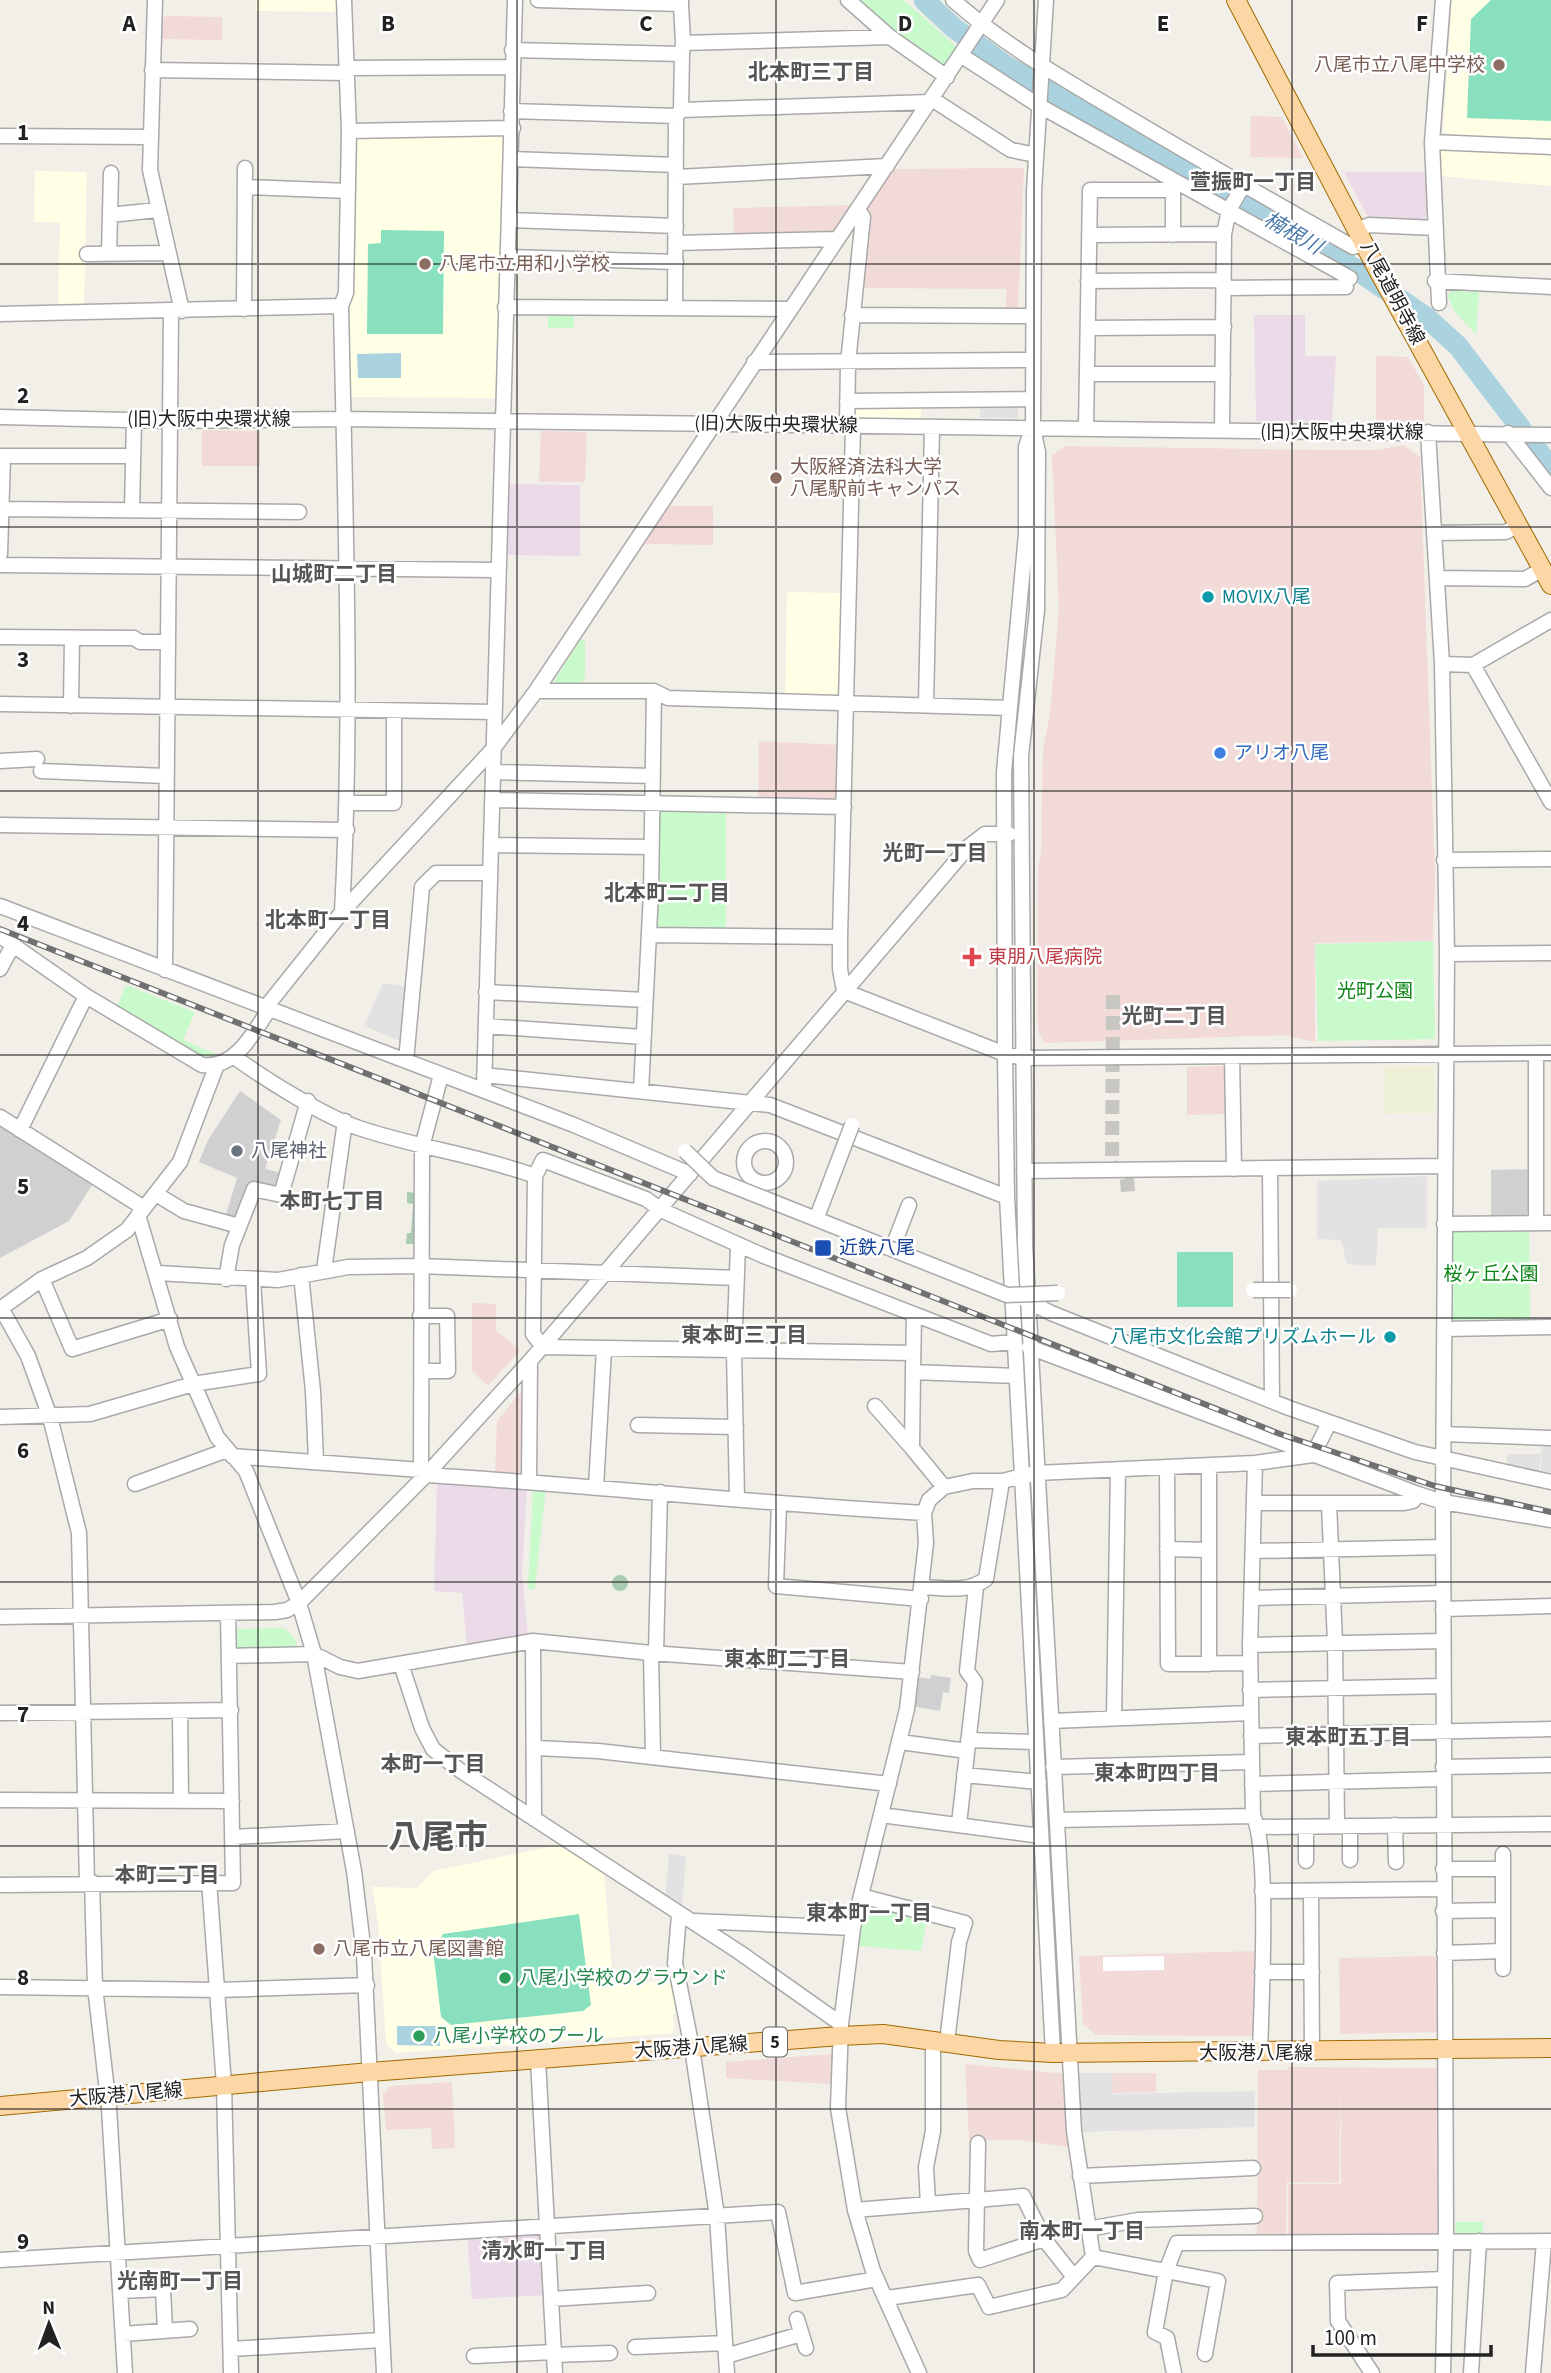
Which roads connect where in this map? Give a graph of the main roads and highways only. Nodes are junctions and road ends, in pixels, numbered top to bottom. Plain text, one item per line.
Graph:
1 (1236, 0) edge
2 (1547, 577) edge
3 (1551, 2048) edge
4 (0, 2106) edge

1 - 2 main road, 八尾道明寺線
3 - 4 main road, 大阪港八尾線 / 5

